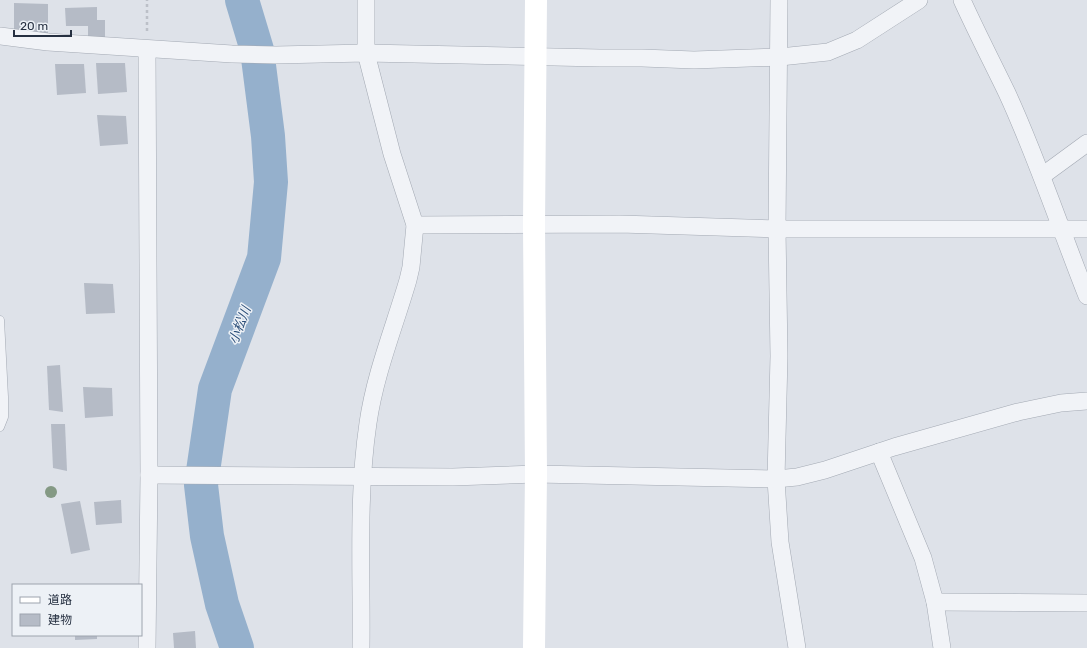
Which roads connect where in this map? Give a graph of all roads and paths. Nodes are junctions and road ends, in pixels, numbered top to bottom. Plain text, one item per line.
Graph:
1 (147, 0) edge
2 (366, 0) edge
3 (536, 0) edge
4 (779, 0) edge
5 (919, 0) edge
6 (962, 0) edge
7 (0, 36) edge
8 (147, 50) junction
9 (366, 53) junction
10 (536, 57) junction
11 (780, 57) junction
12 (1087, 143) edge
13 (1042, 176) junction
14 (415, 225) junction
15 (534, 225) junction
16 (777, 229) junction
17 (1060, 229) junction
18 (1087, 229) edge
19 (1087, 296) edge
20 (0, 320) edge
21 (1087, 401) edge
22 (0, 427) edge
23 (879, 452) junction
24 (536, 474) junction
25 (149, 476) junction
26 (362, 476) junction
27 (776, 479) junction
28 (935, 602) junction
29 (1087, 603) edge
30 (147, 648) edge
31 (361, 648) edge
32 (534, 648) edge
33 (797, 648) edge
34 (942, 648) edge

1 - 8 path
2 - 9 street
3 - 10 street
4 - 11 street
5 - 11 street
6 - 13 street
7 - 8 street
8 - 9 street
8 - 25 street
9 - 10 street
9 - 14 street
10 - 11 street
10 - 15 street
11 - 16 street
12 - 13 street
13 - 17 street
14 - 15 street
14 - 26 street
15 - 16 street
15 - 24 street
16 - 17 street
16 - 27 street
17 - 18 street
17 - 19 street
20 - 22 lane
21 - 23 street
23 - 27 street
23 - 28 street
24 - 26 street
24 - 27 street
24 - 32 street
25 - 26 street
25 - 30 street
26 - 31 street
27 - 33 street
28 - 29 street
28 - 34 street

